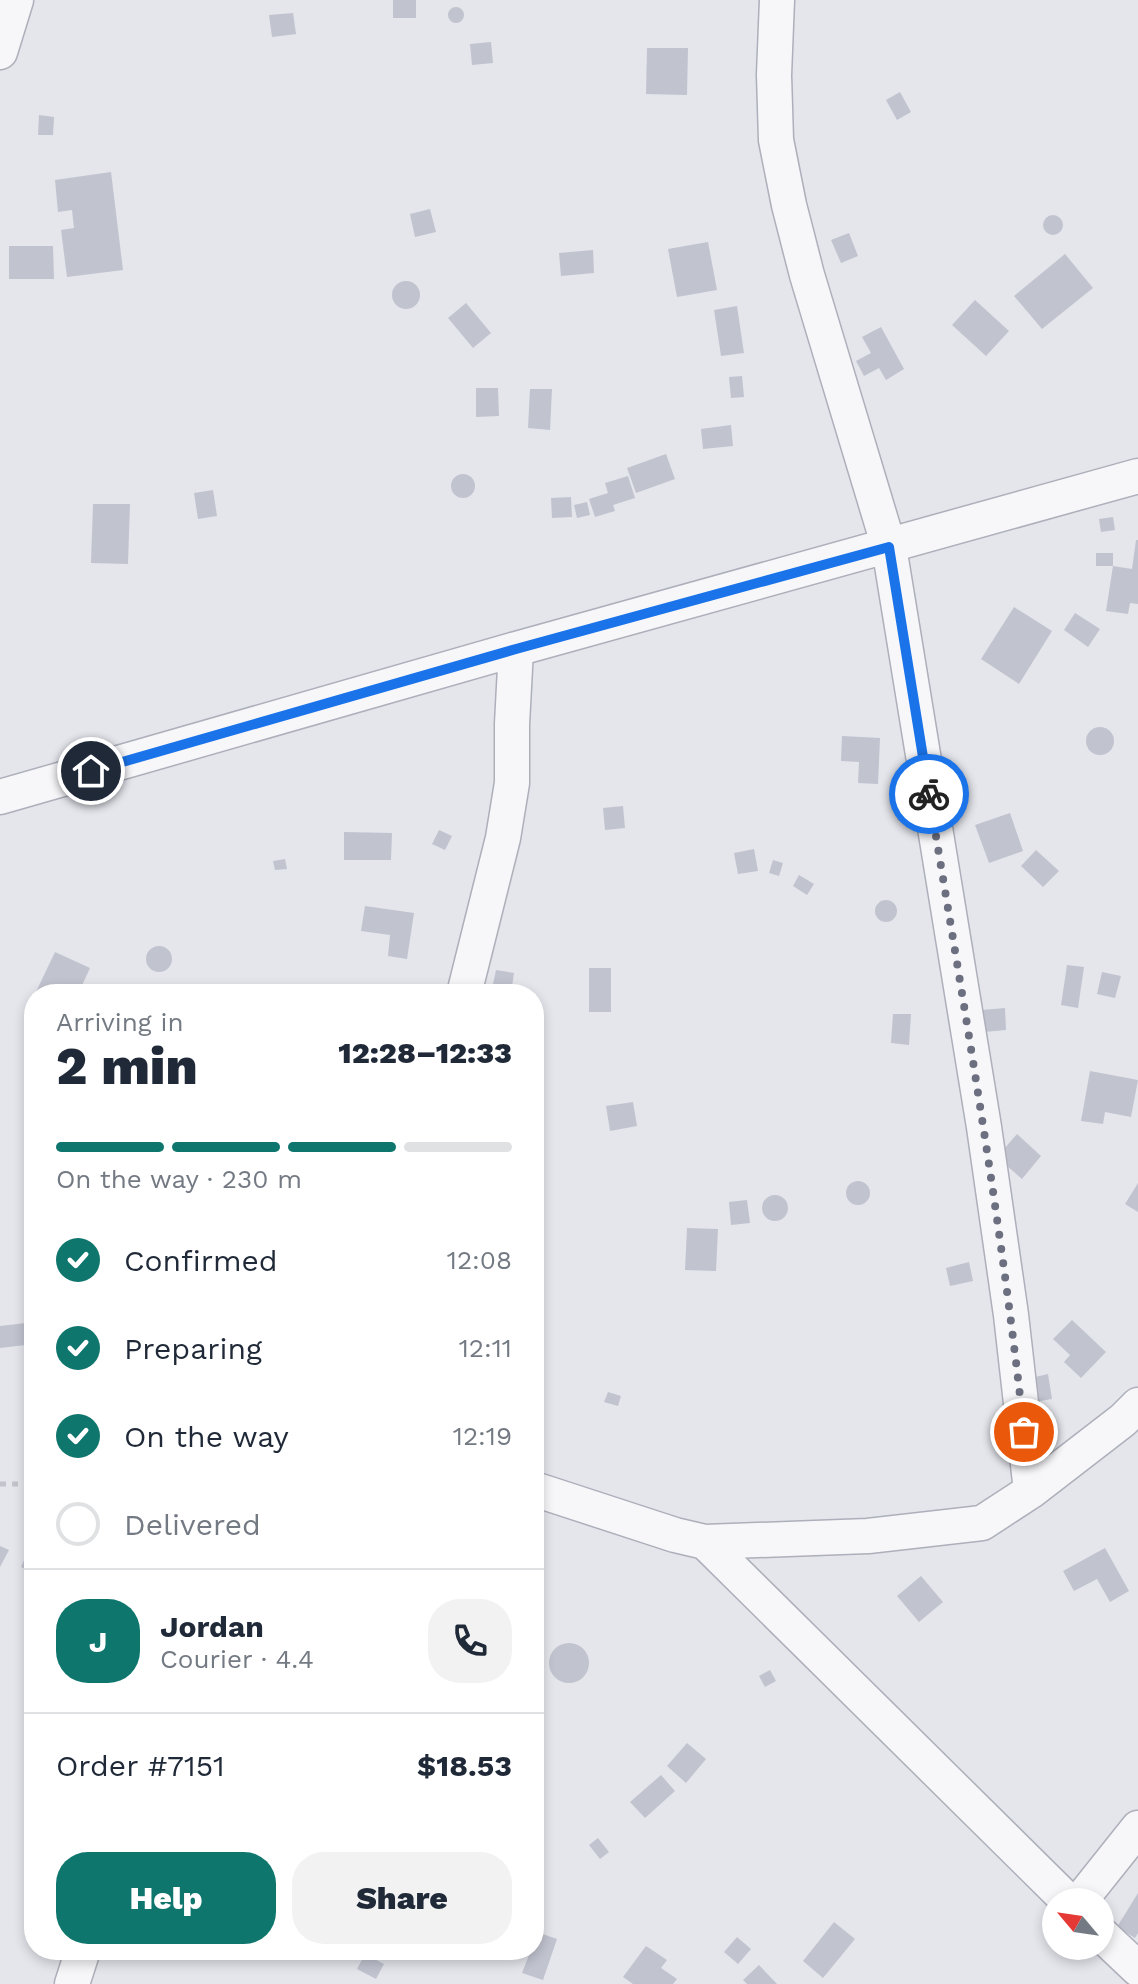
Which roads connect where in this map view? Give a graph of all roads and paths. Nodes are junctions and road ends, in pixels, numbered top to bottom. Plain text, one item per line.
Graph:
1 (16, 0) edge
2 (777, 0) edge
3 (0, 52) edge
4 (1138, 476) edge
5 (889, 547) junction
6 (516, 649) junction
7 (0, 797) edge
8 (466, 984) edge
9 (1138, 1405) edge
10 (0, 1484) edge
11 (24, 1484) edge
12 (1031, 1491) junction
13 (544, 1492) edge
14 (705, 1542) junction
15 (1138, 1828) edge
16 (1055, 1888) edge
17 (1090, 1888) edge
18 (1114, 1946) edge
19 (80, 1960) edge
20 (1138, 1969) edge
21 (72, 1984) edge

1 - 3 street
2 - 5 street
4 - 5 street
5 - 6 street
5 - 12 street
6 - 7 street
6 - 8 street
9 - 12 street
10 - 11 path
12 - 14 street
13 - 14 street
14 - 16 street
15 - 17 street
18 - 20 street
19 - 21 street

